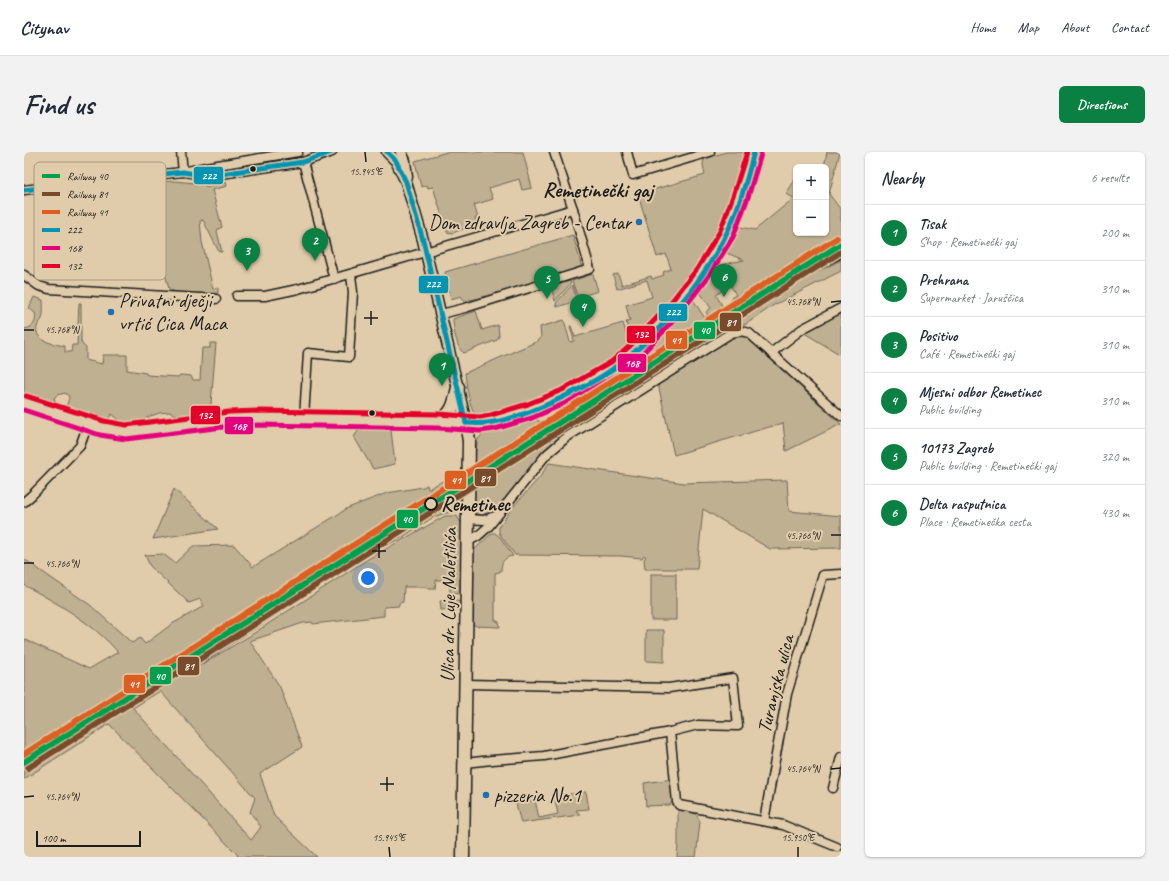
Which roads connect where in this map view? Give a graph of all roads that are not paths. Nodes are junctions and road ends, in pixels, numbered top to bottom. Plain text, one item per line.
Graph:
1 (181, 152) edge
2 (298, 152) edge
3 (332, 152) edge
4 (387, 152) edge
5 (401, 152) edge
6 (554, 152) edge
7 (627, 152) edge
8 (710, 152) edge
9 (754, 152) edge
10 (303, 162) junction
11 (183, 172) junction
12 (166, 174) edge
13 (406, 182) junction
14 (34, 189) edge
15 (24, 190) edge
16 (573, 209) junction
17 (426, 253) junction
18 (351, 274) junction
19 (24, 275) edge
20 (334, 279) junction
21 (237, 296) dead end
22 (216, 299) dead end
23 (841, 308) edge
24 (441, 314) junction
25 (770, 353) junction
26 (458, 387) junction
27 (24, 404) edge
28 (841, 416) edge
29 (304, 418) junction
30 (438, 421) junction
31 (466, 423) junction
32 (88, 424) junction
33 (24, 502) edge
34 (495, 516) junction
35 (468, 519) junction
36 (468, 540) junction
37 (841, 574) edge
38 (466, 684) junction
39 (670, 732) junction
40 (841, 757) edge
41 (464, 763) junction
42 (833, 788) dead end
43 (764, 821) junction
44 (837, 847) dead end
45 (463, 857) edge

1 - 11 street
2 - 11 street
3 - 10 street
4 - 13 street
5 - 13 street
6 - 16 street
7 - 8 street
9 - 31 main road
10 - 11 street
10 - 20 street
11 - 12 street
13 - 17 street
14 - 15 street
16 - 17 street
16 - 24 street
17 - 18 street
17 - 24 street
18 - 20 street
18 - 29 street
19 - 22 street
20 - 21 street
23 - 25 street
24 - 26 street
25 - 28 street
25 - 34 street
26 - 30 main road
26 - 31 street
27 - 32 main road
29 - 30 main road
29 - 32 main road
30 - 31 main road
31 - 35 main road, Ulica dr. Luje Naletilića
32 - 33 street
34 - 35 street
34 - 36 street
35 - 36 main road, Ulica dr. Luje Naletilića
36 - 38 main road, Ulica dr. Luje Naletilića
37 - 43 street, Turanjska ulica
38 - 39 street
38 - 41 main road, Ulica dr. Luje Naletilića
39 - 41 street
39 - 43 street
40 - 42 street
41 - 45 main road, Ulica dr. Luje Naletilića
43 - 44 street

